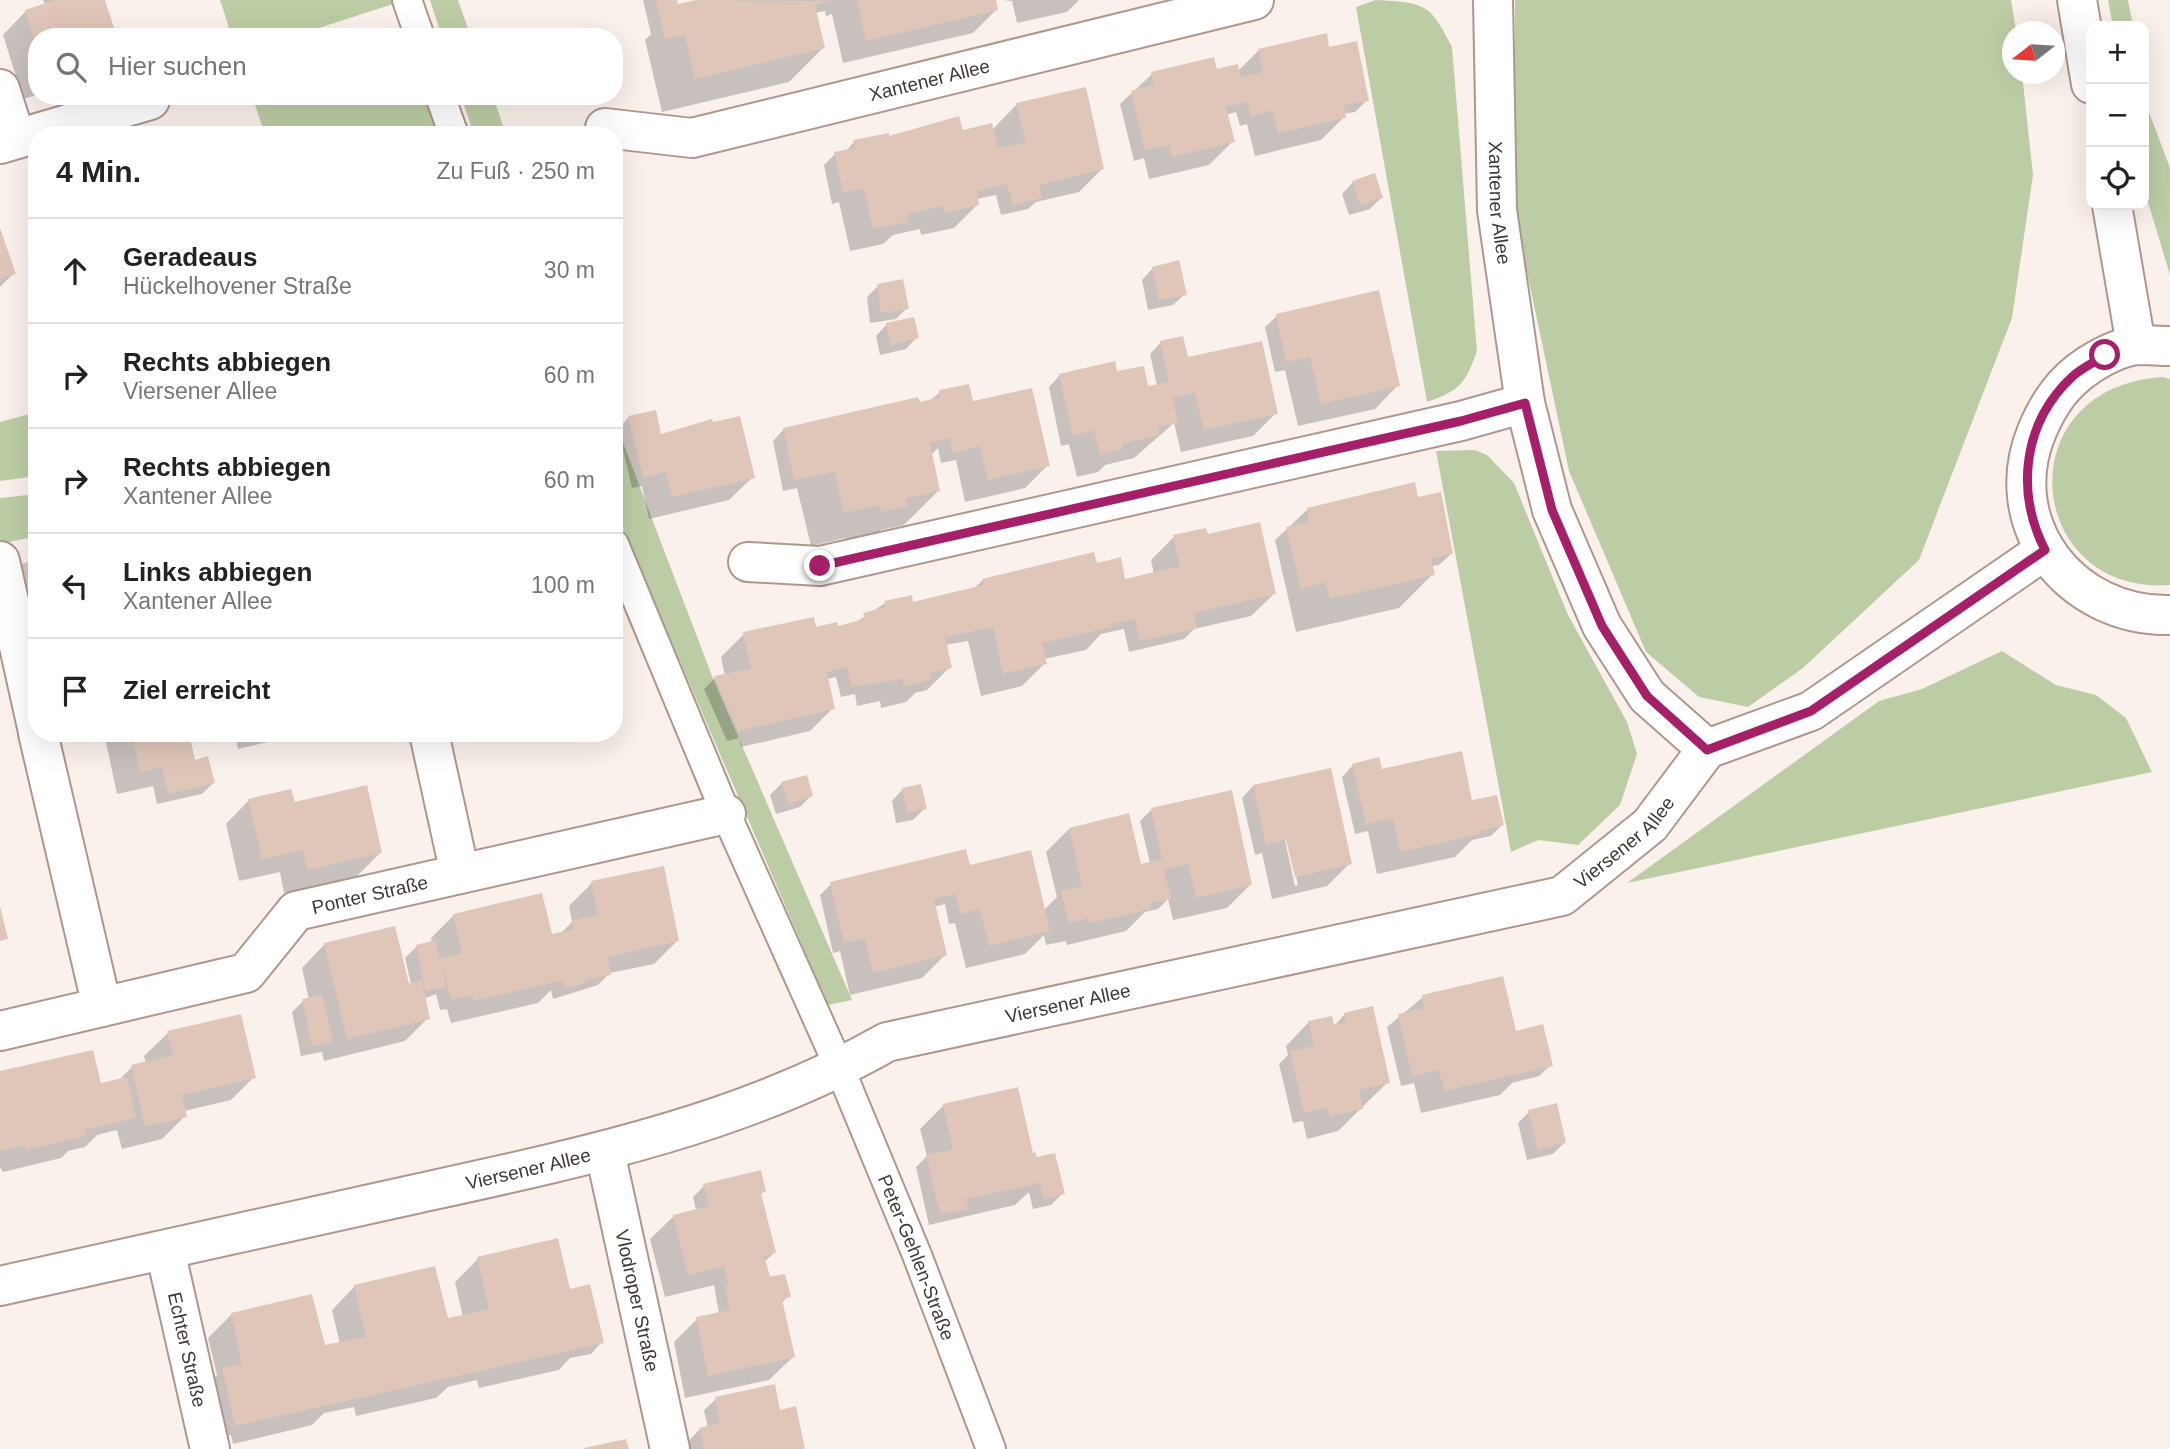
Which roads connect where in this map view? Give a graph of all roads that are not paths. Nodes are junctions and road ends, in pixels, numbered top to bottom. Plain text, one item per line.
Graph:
1 (407, 0) edge
2 (1254, 0) edge
3 (1493, 0) edge
4 (2077, 0) edge
5 (417, 28) edge
6 (2086, 53) edge
7 (0, 89) edge
8 (133, 105) edge
9 (443, 105) edge
10 (60, 126) edge
11 (451, 126) edge
12 (623, 130) edge
13 (28, 135) edge
14 (8, 141) edge
15 (2113, 210) edge
16 (2153, 346) edge
17 (1525, 403) junction
18 (2045, 550) junction
19 (0, 561) edge
20 (748, 562) dead end
21 (623, 566) edge
22 (2170, 615) edge
23 (28, 687) edge
24 (40, 742) edge
25 (431, 742) edge
26 (1707, 750) junction
27 (726, 814) junction
28 (460, 874) junction
29 (102, 1007) junction
30 (0, 1031) edge
31 (840, 1069) junction
32 (605, 1152) junction
33 (165, 1250) junction
34 (0, 1286) edge
35 (210, 1449) edge
36 (670, 1449) edge
37 (991, 1449) edge

1 - 5 lane
2 - 12 street, Xantener Allee
3 - 17 street, Xantener Allee
4 - 6 street
7 - 14 street
8 - 10 street
9 - 11 lane
13 - 14 street
15 - 16 street
16 - 18 street
17 - 20 street
17 - 26 street, Xantener Allee
18 - 22 street
18 - 26 street
19 - 23 street
21 - 27 lane, Peter-Gehlen-Straße
24 - 29 street
25 - 28 street
26 - 31 street, Viersener Allee
27 - 28 street, Ponter Straße
27 - 31 lane, Peter-Gehlen-Straße
28 - 29 street, Ponter Straße
29 - 30 street, Ponter Straße
31 - 32 street, Viersener Allee
31 - 37 lane, Peter-Gehlen-Straße
32 - 33 street, Viersener Allee
32 - 36 street, Vlodroper Straße
33 - 34 street, Viersener Allee
33 - 35 street, Echter Straße

